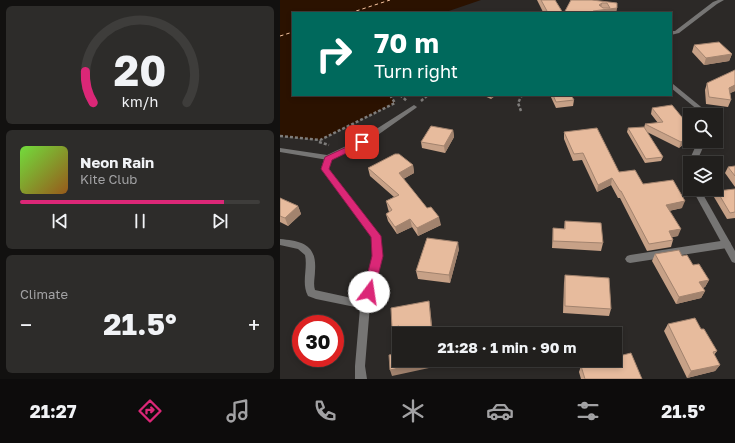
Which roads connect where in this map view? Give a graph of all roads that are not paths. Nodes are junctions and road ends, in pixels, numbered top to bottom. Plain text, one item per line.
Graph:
1 (722, 0) edge
2 (672, 33) edge
3 (672, 86) edge
4 (414, 107) dead end
5 (699, 108) edge
6 (280, 150) edge
7 (328, 158) junction
8 (700, 196) edge
9 (280, 242) edge
10 (726, 244) junction
11 (630, 259) dead end
12 (735, 259) edge
13 (365, 305) junction
14 (361, 379) edge

1 - 2 street
3 - 5 street
4 - 7 street
6 - 7 street
7 - 13 street
8 - 10 street
9 - 13 street
10 - 11 street
10 - 12 street
13 - 14 street

